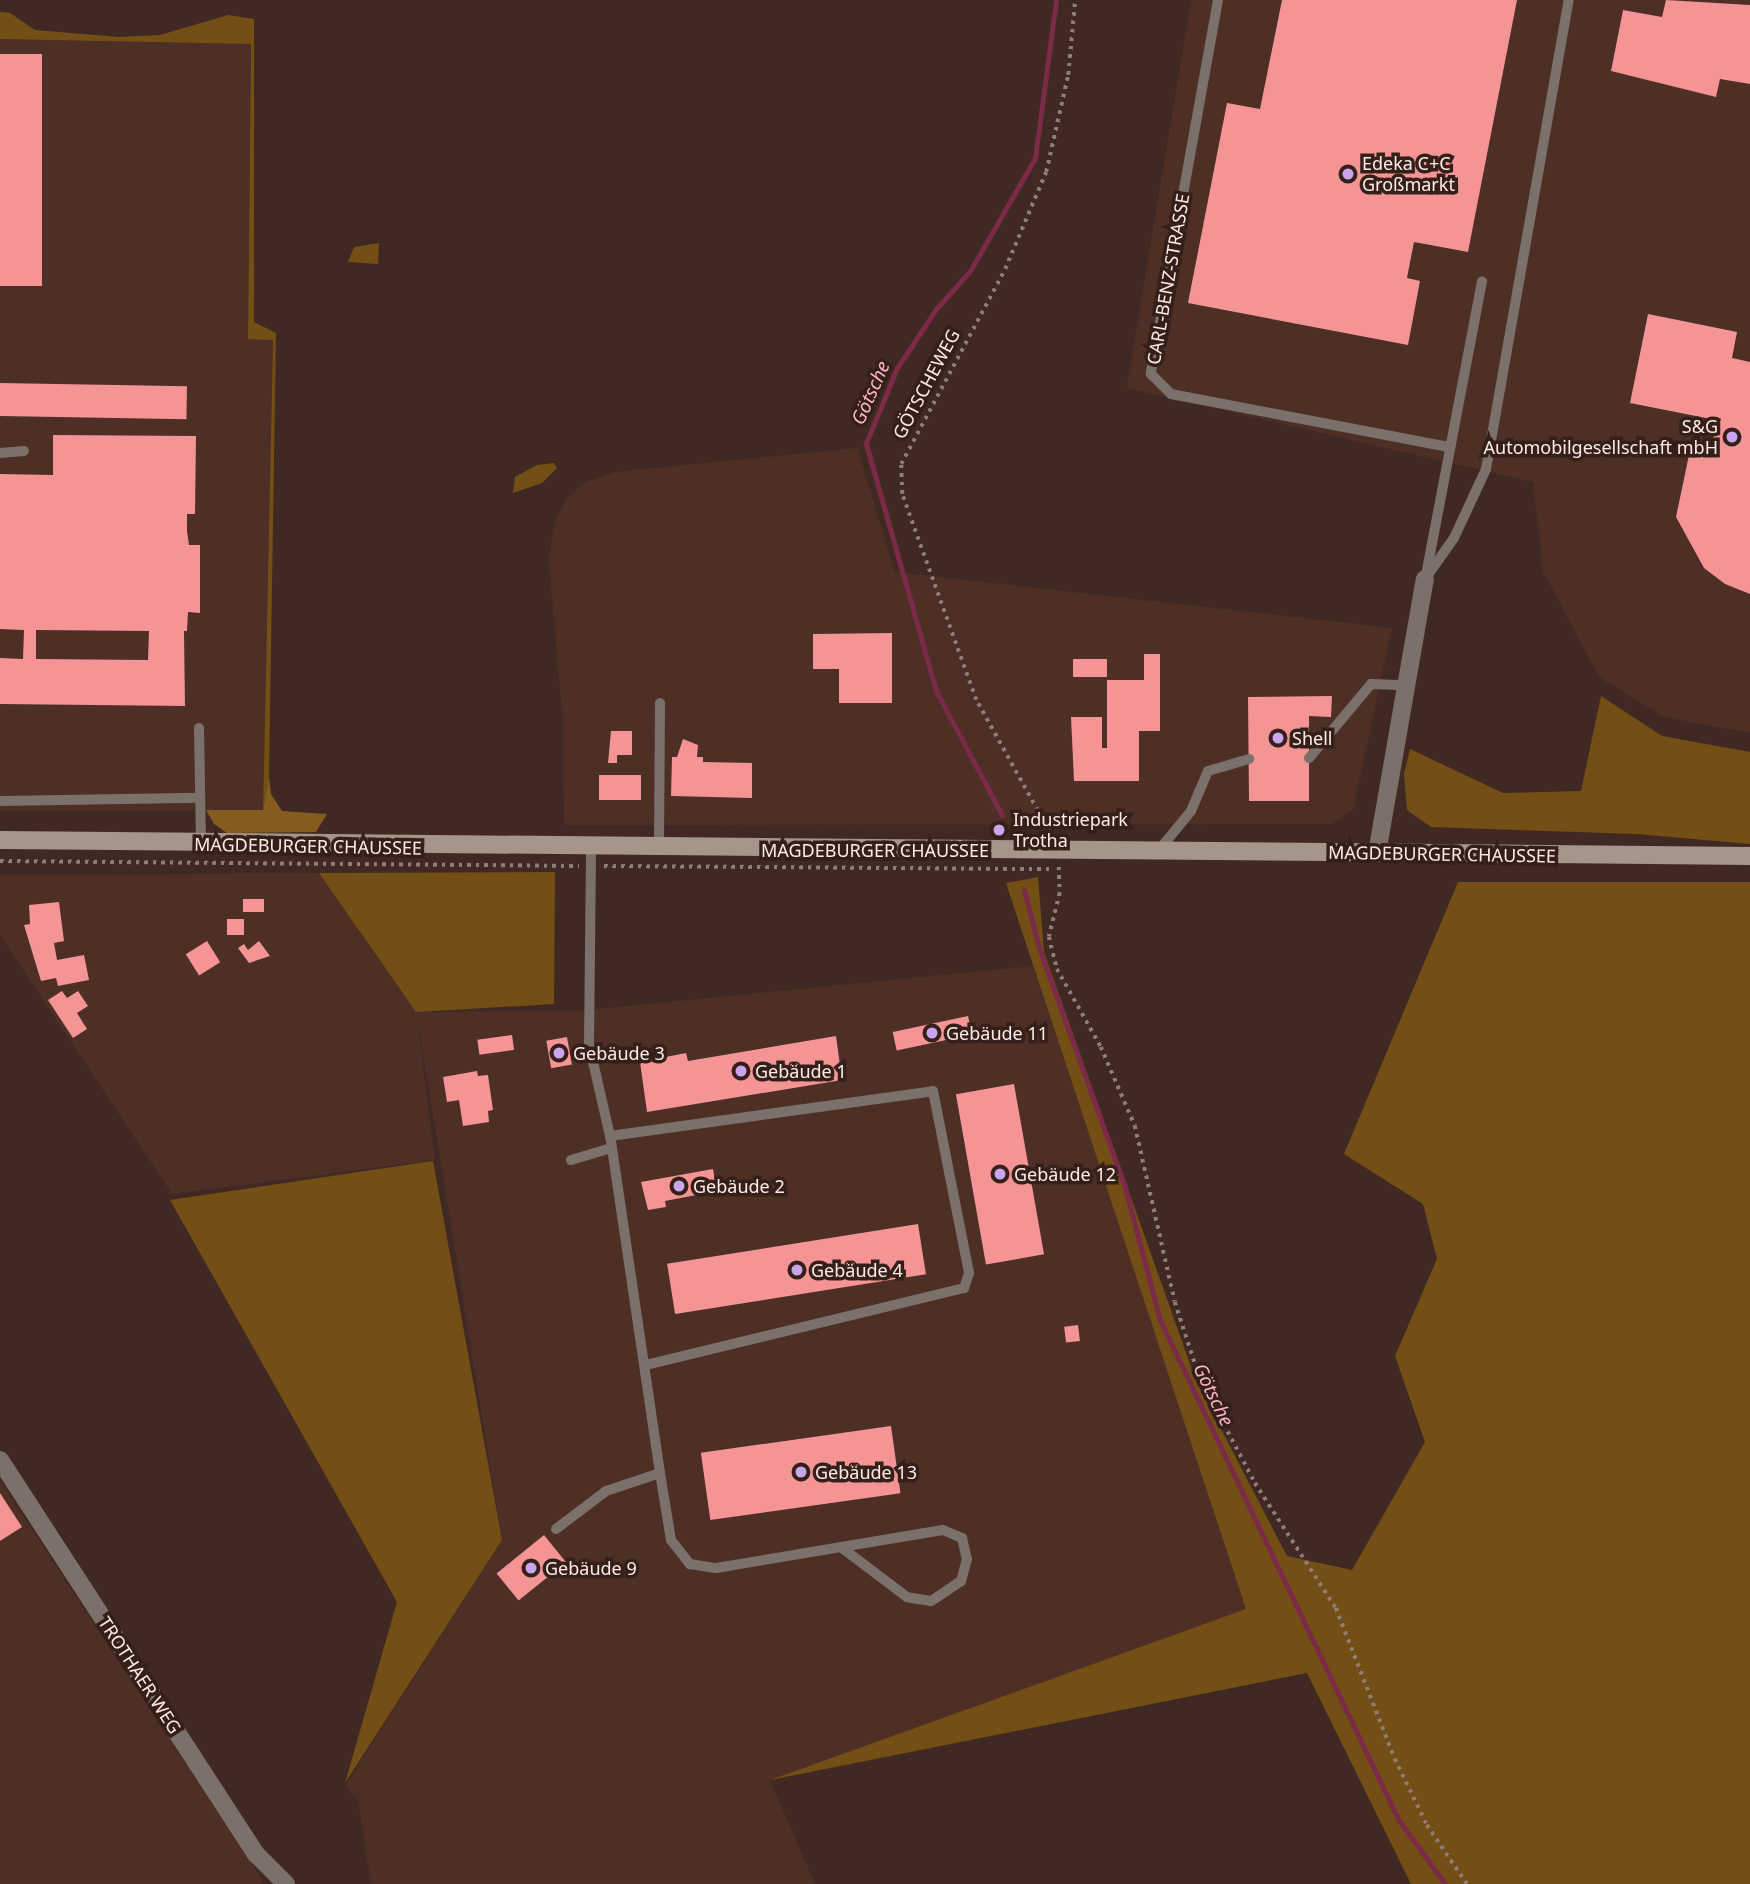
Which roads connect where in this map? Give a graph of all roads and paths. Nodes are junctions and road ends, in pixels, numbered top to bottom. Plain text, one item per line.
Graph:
1 (1075, 0) edge
2 (1219, 0) edge
3 (1569, 0) edge
4 (1482, 281) dead end
5 (1450, 447) junction
6 (24, 451) dead end
7 (0, 453) edge
8 (1425, 579) junction
9 (1406, 685) junction
10 (660, 703) dead end
11 (200, 728) dead end
12 (1309, 758) dead end
13 (1249, 759) dead end
14 (200, 798) junction
15 (0, 801) edge
16 (0, 840) edge
17 (201, 845) junction
18 (659, 849) junction
19 (1158, 852) junction
20 (1377, 853) junction
21 (1750, 856) edge
22 (591, 857) junction
23 (0, 861) edge
24 (1062, 861) junction
25 (610, 1136) junction
26 (611, 1148) junction
27 (570, 1160) dead end
28 (645, 1365) junction
29 (0, 1460) edge
30 (660, 1473) junction
31 (556, 1529) dead end
32 (842, 1547) junction
33 (286, 1884) edge
34 (1467, 1884) edge

1 - 24 path, GÖTSCHEWEG
2 - 5 lane, CARL-BENZ-STRASSE
3 - 8 lane
4 - 5 lane
5 - 8 lane
6 - 7 lane
8 - 9 street
9 - 12 lane
9 - 20 street
10 - 18 lane
11 - 14 lane
13 - 19 lane
14 - 15 lane
14 - 17 lane
16 - 17 main road, MAGDEBURGER CHAUSSEE
17 - 22 main road, MAGDEBURGER CHAUSSEE
18 - 22 main road, MAGDEBURGER CHAUSSEE
18 - 24 main road, MAGDEBURGER CHAUSSEE
19 - 20 main road, MAGDEBURGER CHAUSSEE
19 - 24 main road, MAGDEBURGER CHAUSSEE
20 - 21 main road, MAGDEBURGER CHAUSSEE
22 - 23 path
22 - 24 path
22 - 25 lane
24 - 34 path
25 - 26 lane
25 - 28 lane
26 - 27 lane
26 - 28 lane
28 - 30 lane
29 - 33 street, TROTHAER WEG
30 - 31 lane
30 - 32 lane
32 - 32 lane

